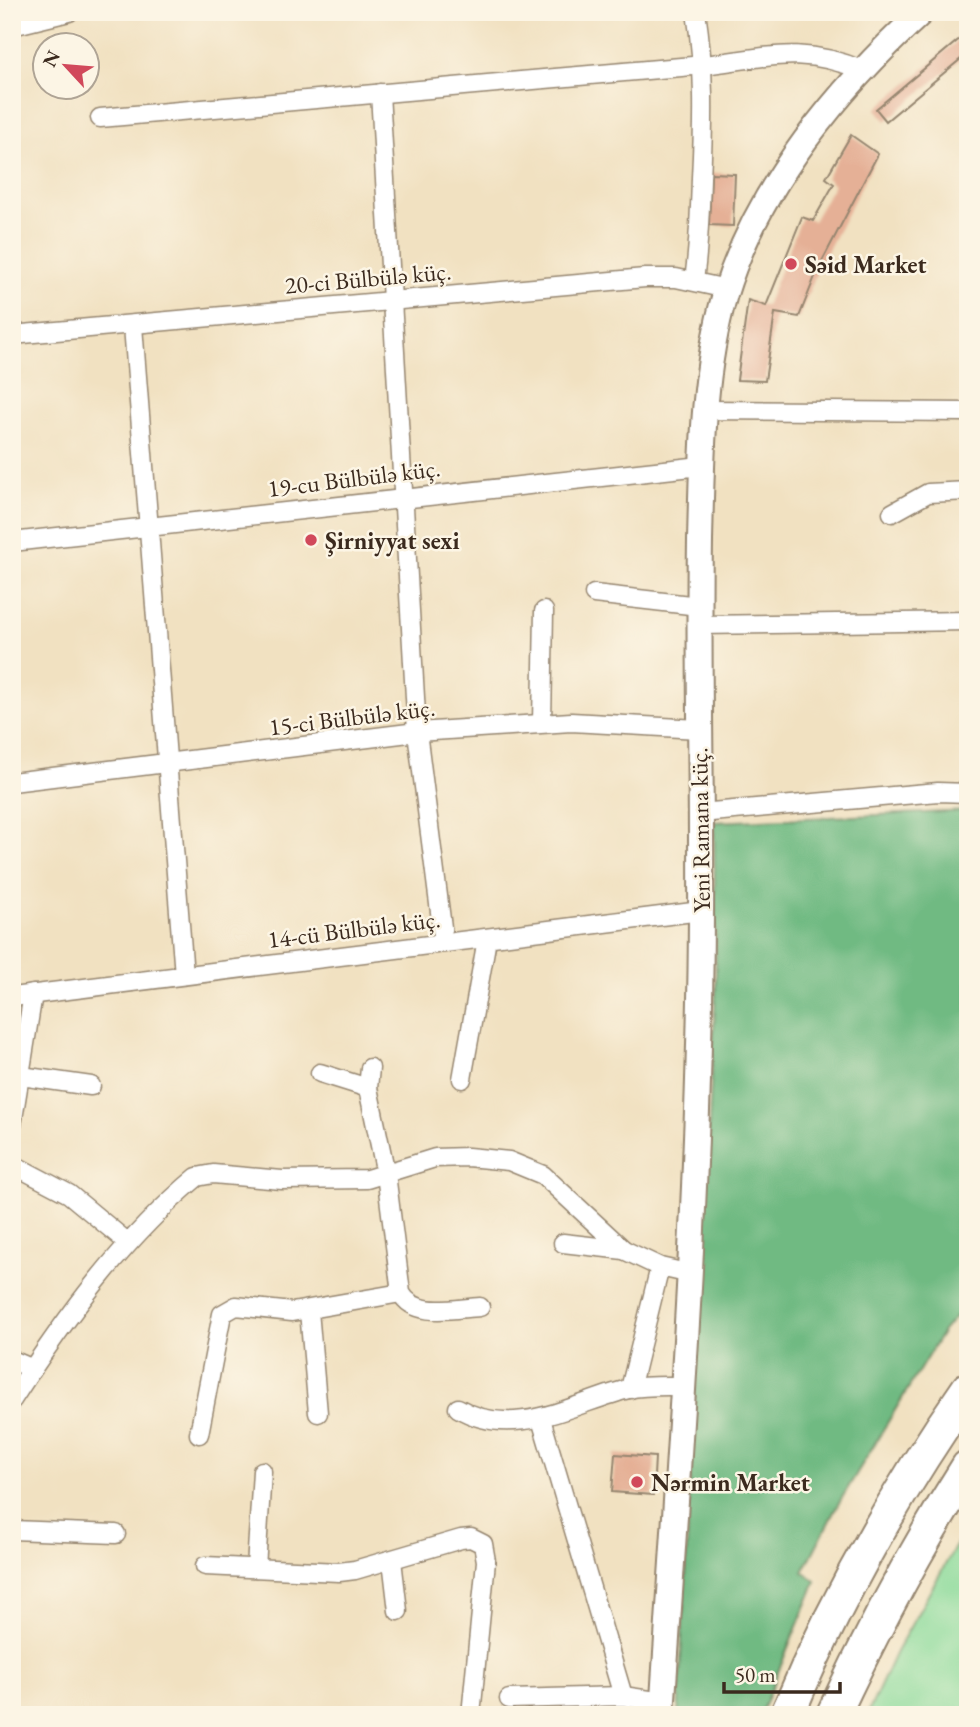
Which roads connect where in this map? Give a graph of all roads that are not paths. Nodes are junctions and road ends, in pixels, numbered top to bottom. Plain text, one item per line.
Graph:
1 (69, 12) edge
2 (696, 12) edge
3 (922, 12) edge
4 (12, 26) edge
5 (704, 65) junction
6 (864, 71) junction
7 (380, 93) junction
8 (100, 118) dead end
9 (694, 280) junction
10 (727, 289) junction
11 (394, 299) junction
12 (133, 326) junction
13 (12, 335) edge
14 (704, 410) junction
15 (968, 412) edge
16 (701, 466) junction
17 (968, 491) edge
18 (405, 496) junction
19 (892, 513) dead end
20 (147, 528) junction
21 (12, 541) edge
22 (594, 594) dead end
23 (544, 611) dead end
24 (699, 616) junction
25 (968, 621) edge
26 (542, 723) junction
27 (699, 729) junction
28 (417, 732) junction
29 (165, 765) junction
30 (12, 782) edge
31 (968, 793) edge
32 (700, 813) junction
33 (701, 911) junction
34 (487, 939) junction
35 (444, 943) junction
36 (184, 975) junction
37 (33, 994) junction
38 (12, 998) edge
39 (370, 1068) dead end
40 (320, 1073) dead end
41 (21, 1076) junction
42 (462, 1079) dead end
43 (91, 1086) dead end
44 (368, 1087) junction
45 (12, 1125) edge
46 (12, 1164) edge
47 (386, 1174) junction
48 (127, 1242) junction
49 (563, 1243) dead end
50 (624, 1250) junction
51 (660, 1267) junction
52 (691, 1274) junction
53 (401, 1293) junction
54 (480, 1307) dead end
55 (309, 1311) junction
56 (12, 1360) edge
57 (33, 1370) junction
58 (682, 1386) junction
59 (630, 1389) junction
60 (968, 1389) edge
61 (12, 1400) edge
62 (458, 1408) dead end
63 (317, 1413) dead end
64 (541, 1419) junction
65 (199, 1434) dead end
66 (968, 1466) edge
67 (262, 1471) dead end
68 (12, 1530) edge
69 (116, 1534) dead end
70 (392, 1560) junction
71 (205, 1566) dead end
72 (256, 1569) junction
73 (398, 1611) dead end
74 (623, 1696) junction
75 (509, 1699) dead end
76 (662, 1708) edge
77 (471, 1715) edge
78 (787, 1715) edge
79 (833, 1715) edge

1 - 4 street
2 - 5 street
3 - 6 street, Yeni Ramana küç.
5 - 6 street
5 - 7 street
5 - 9 street
6 - 10 street, Yeni Ramana küç.
7 - 8 street
7 - 11 street
9 - 10 street, 20-ci Bülbülə küç.
9 - 11 street, 20-ci Bülbülə küç.
10 - 14 street, Yeni Ramana küç.
11 - 12 street, 20-ci Bülbülə küç.
11 - 18 street
12 - 13 street, 20-ci Bülbülə küç.
12 - 20 street
14 - 15 street
14 - 16 street, Yeni Ramana küç.
16 - 18 street, 19-cu Bülbülə küç.
16 - 24 street, Yeni Ramana küç.
17 - 19 street
18 - 20 street, 19-cu Bülbülə küç.
18 - 28 street
20 - 21 street, 19-cu Bülbülə küç.
20 - 29 street
22 - 24 street
23 - 26 street
24 - 25 street
24 - 27 street, Yeni Ramana küç.
26 - 27 street, 15-ci Bülbülə küç.
26 - 28 street, 15-ci Bülbülə küç.
27 - 32 street, Yeni Ramana küç.
28 - 29 street, 15-ci Bülbülə küç.
28 - 35 street
29 - 30 street, 15-ci Bülbülə küç.
29 - 36 street
31 - 32 street
32 - 33 street, Yeni Ramana küç.
33 - 34 street, 14-cü Bülbülə küç.
33 - 52 street, Yeni Ramana küç.
34 - 35 street, 14-cü Bülbülə küç.
34 - 42 street
35 - 36 street, 14-cü Bülbülə küç.
36 - 37 street, 14-cü Bülbülə küç.
37 - 38 street, 14-cü Bülbülə küç.
37 - 41 street
39 - 44 street
40 - 44 street
41 - 43 street
41 - 45 street
44 - 47 street
46 - 48 street
47 - 48 street
47 - 50 street
47 - 53 street
48 - 57 street
49 - 50 street
50 - 51 street
51 - 52 street
51 - 59 street
52 - 58 street, Yeni Ramana küç.
53 - 54 street
53 - 55 street
55 - 63 street
55 - 65 street
56 - 57 street
57 - 61 street
58 - 59 street
58 - 76 street, Yeni Ramana küç.
59 - 64 street
60 - 78 highway
62 - 64 street
64 - 74 street
66 - 79 highway
67 - 72 street
68 - 69 street
70 - 72 street
70 - 73 street
70 - 77 street
71 - 72 street
74 - 75 street
74 - 76 street

